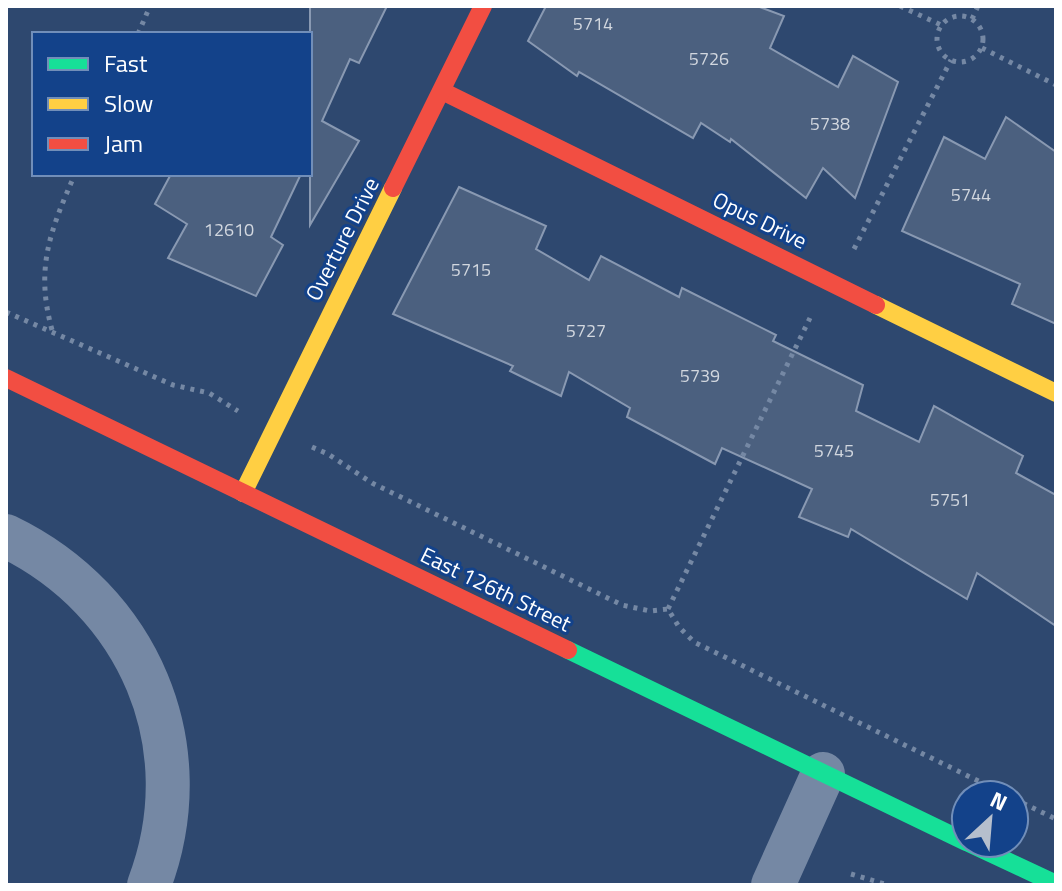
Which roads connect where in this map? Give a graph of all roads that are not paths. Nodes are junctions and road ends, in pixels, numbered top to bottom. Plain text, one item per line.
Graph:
1 (483, 6) edge
2 (442, 91) junction
3 (6, 378) edge
4 (1056, 393) edge
5 (243, 493) junction
6 (6, 536) edge
7 (823, 774) junction
8 (950, 834) edge
9 (1004, 859) edge
10 (1056, 884) edge
11 (149, 885) edge
12 (773, 885) edge

1 - 2 street, Overture Drive
2 - 4 street, Opus Drive
2 - 5 street, Overture Drive
3 - 5 street, East 126th Street
5 - 7 street, East 126th Street
6 - 11 street
7 - 8 street, East 126th Street
7 - 12 street
9 - 10 street, East 126th Street

